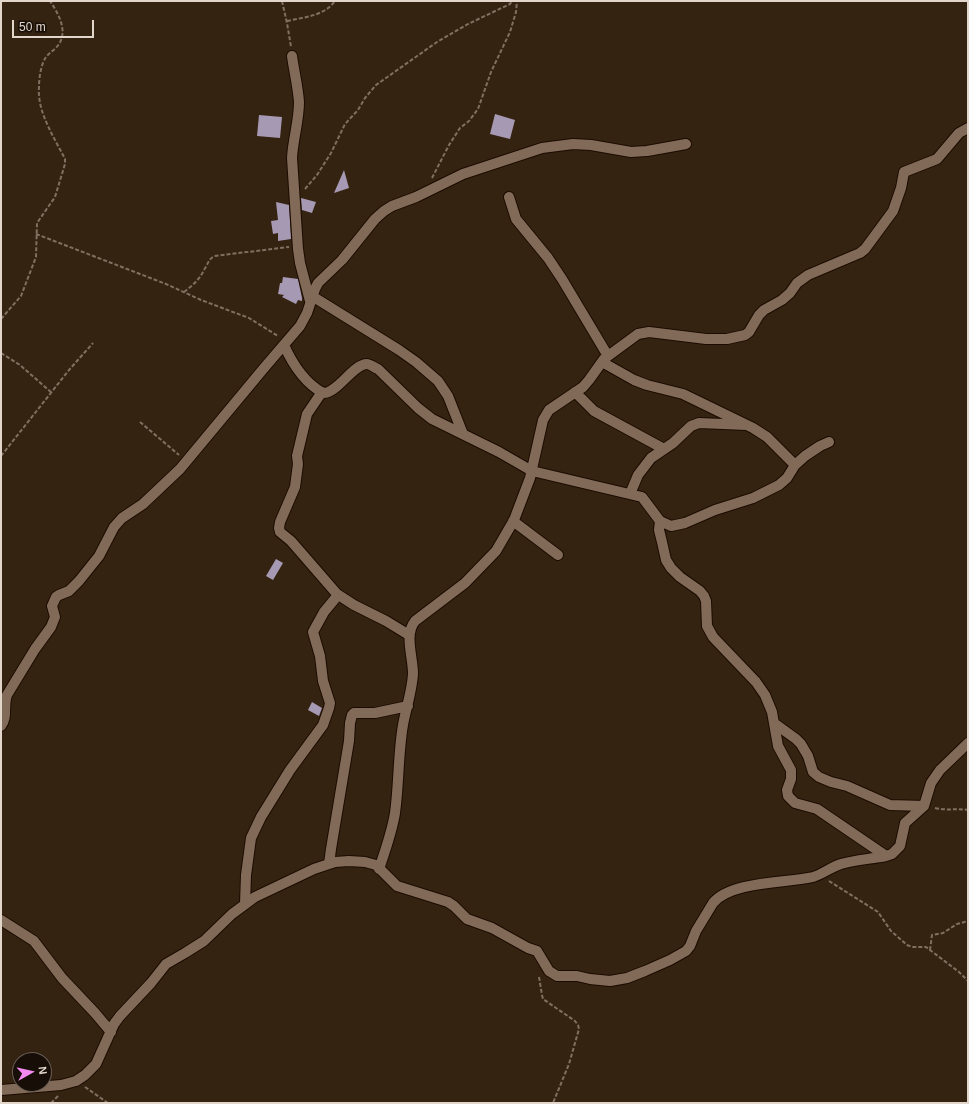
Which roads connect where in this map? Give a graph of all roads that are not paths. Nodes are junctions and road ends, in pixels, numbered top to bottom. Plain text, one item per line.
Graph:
1 (292, 56) road end
2 (968, 128) edge
3 (686, 144) dead end
4 (509, 197) dead end
5 (311, 299) junction
6 (285, 343) junction
7 (605, 359) junction
8 (322, 392) junction
9 (575, 392) junction
10 (749, 425) junction
11 (463, 434) junction
12 (829, 442) dead end
13 (664, 449) junction
14 (795, 465) junction
15 (532, 471) junction
16 (630, 494) junction
17 (660, 521) junction
18 (513, 522) junction
19 (558, 555) dead end
20 (338, 595) junction
21 (409, 635) junction
22 (408, 706) junction
23 (774, 723) junction
24 (1, 726) edge
25 (968, 743) edge
26 (924, 806) junction
27 (886, 856) junction
28 (330, 864) junction
29 (380, 869) junction
30 (245, 904) junction
31 (1, 920) edge
32 (111, 1032) junction
33 (1, 1090) edge

1 - 5 street
2 - 7 street
3 - 5 street
4 - 7 street
5 - 6 street
5 - 11 street
6 - 8 street
6 - 24 street
7 - 9 street
7 - 10 street
8 - 11 street
8 - 20 street
9 - 13 street
9 - 15 street
10 - 13 street
10 - 14 street
11 - 15 street
12 - 14 street
13 - 16 street
14 - 17 street
15 - 16 street
15 - 18 street
16 - 17 street
17 - 23 street
18 - 19 street
18 - 21 street
20 - 21 street
20 - 30 street
21 - 22 street
22 - 28 street
22 - 29 street
23 - 26 street
23 - 27 street
25 - 26 street
26 - 27 street
27 - 29 street
28 - 29 street
28 - 30 street
30 - 32 street
31 - 32 street
32 - 33 street

